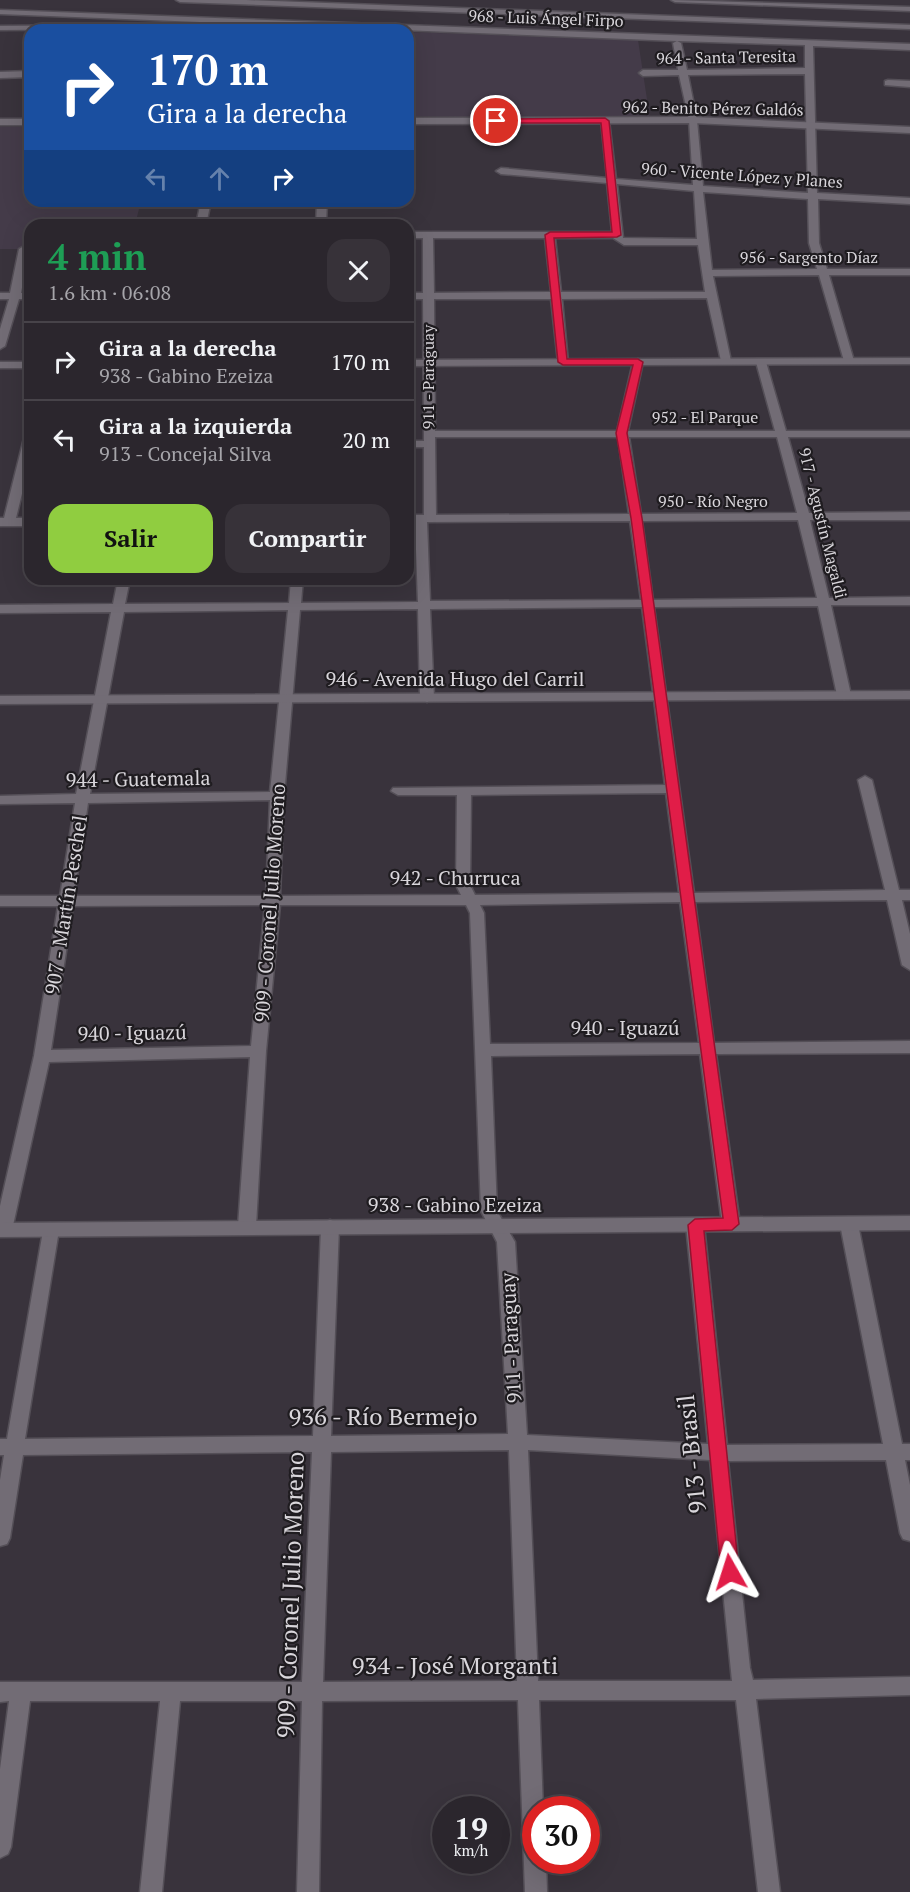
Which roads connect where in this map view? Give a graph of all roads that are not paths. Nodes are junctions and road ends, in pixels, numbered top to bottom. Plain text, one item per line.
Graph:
1 (180, 0) edge
2 (430, 0) edge
3 (675, 0) edge
4 (737, 0) edge
5 (764, 1) edge
6 (262, 2) edge
7 (907, 6) edge
8 (427, 10) junction
9 (594, 11) junction
10 (0, 12) edge
11 (253, 21) junction
12 (764, 22) junction
13 (325, 24) edge
14 (909, 27) edge
15 (0, 28) edge
16 (24, 28) edge
17 (414, 28) edge
18 (421, 28) junction
19 (590, 34) junction
20 (764, 41) junction
21 (677, 43) dead end
22 (750, 45) dead end
23 (910, 46) edge
24 (809, 71) junction
25 (643, 73) dead end
26 (683, 73) junction
27 (24, 74) edge
28 (0, 75) edge
29 (888, 83) dead end
30 (910, 84) edge
31 (693, 120) junction
32 (414, 121) edge
33 (605, 121) junction
34 (0, 122) edge
35 (24, 122) edge
36 (809, 125) junction
37 (910, 130) edge
38 (501, 171) dead end
39 (610, 180) junction
40 (697, 188) junction
41 (813, 196) junction
42 (910, 201) edge
43 (550, 235) junction
44 (414, 236) edge
45 (428, 236) junction
46 (620, 238) junction
47 (702, 242) junction
48 (24, 249) dead end
49 (822, 272) junction
50 (910, 272) edge
51 (708, 273) junction
52 (711, 295) junction
53 (0, 296) edge
54 (15, 296) junction
55 (24, 296) edge
56 (414, 296) edge
57 (428, 296) junction
58 (556, 296) junction
59 (0, 346) edge
60 (849, 361) junction
61 (910, 361) edge
62 (563, 362) junction
63 (638, 362) junction
64 (726, 362) junction
65 (761, 362) junction
66 (414, 363) edge
67 (427, 363) junction
68 (0, 365) edge
69 (24, 365) edge
70 (622, 433) junction
71 (783, 434) junction
72 (910, 434) edge
73 (428, 439) junction
74 (414, 442) edge
75 (24, 457) edge
76 (802, 516) junction
77 (910, 516) edge
78 (636, 518) junction
79 (420, 519) edge
80 (4, 522) edge
81 (24, 522) edge
82 (123, 585) edge
83 (297, 585) edge
84 (825, 601) junction
85 (910, 601) edge
86 (648, 603) junction
87 (424, 606) junction
88 (295, 607) junction
89 (118, 608) junction
90 (0, 609) edge
91 (844, 695) junction
92 (910, 695) edge
93 (660, 697) junction
94 (427, 698) junction
95 (100, 699) junction
96 (287, 699) junction
97 (0, 700) edge
98 (865, 780) dead end
99 (673, 789) junction
100 (464, 790) junction
101 (398, 791) dead end
102 (277, 796) junction
103 (82, 800) junction
104 (0, 801) edge
105 (894, 895) junction
106 (910, 895) edge
107 (686, 896) junction
108 (273, 899) junction
109 (68, 900) junction
110 (472, 900) junction
111 (0, 901) edge
112 (910, 965) edge
113 (910, 1047) edge
114 (706, 1048) junction
115 (484, 1050) junction
116 (258, 1051) junction
117 (42, 1056) junction
118 (910, 1223) edge
119 (732, 1224) junction
120 (849, 1224) junction
121 (695, 1225) junction
122 (247, 1226) junction
123 (497, 1226) junction
124 (330, 1227) junction
125 (2, 1230) edge
126 (51, 1230) junction
127 (518, 1442) junction
128 (322, 1443) junction
129 (8, 1447) edge
130 (903, 1452) edge
131 (717, 1453) junction
132 (910, 1533) edge
133 (0, 1538) edge
134 (910, 1686) edge
135 (528, 1690) junction
136 (744, 1690) junction
137 (171, 1691) junction
138 (10, 1692) edge
139 (312, 1692) junction
140 (0, 1846) edge
141 (152, 1892) edge
142 (308, 1892) edge
143 (536, 1892) edge
144 (769, 1892) edge

1 - 6 street
2 - 8 street
3 - 5 street
4 - 5 street
5 - 7 street
5 - 12 street
6 - 8 street
6 - 11 street
7 - 14 street
8 - 9 street
8 - 18 street
9 - 12 street
9 - 19 street
10 - 11 street, 968 - Luis Ángel Firpo
11 - 13 street, 968 - Luis Ángel Firpo
12 - 14 street
12 - 20 street
14 - 23 street
15 - 16 street
17 - 18 street, 968 - Luis Ángel Firpo
18 - 19 street, 968 - Luis Ángel Firpo
19 - 20 street, 968 - Luis Ángel Firpo
20 - 23 street, 968 - Luis Ángel Firpo
21 - 26 street
22 - 24 street
24 - 26 street, 964 - Santa Teresita
24 - 36 street
25 - 26 street, 964 - Santa Teresita
26 - 31 street
27 - 28 street
29 - 30 street
31 - 33 street, 962 - Benito Pérez Galdós
31 - 36 street, 962 - Benito Pérez Galdós
31 - 40 street
32 - 33 street, 962 - Benito Pérez Galdós
33 - 39 street
34 - 35 street
36 - 37 street, 962 - Benito Pérez Galdós
36 - 41 street
38 - 39 street, 960 - Vicente López y Planes
39 - 40 street, 960 - Vicente López y Planes
39 - 46 street
40 - 41 street, 960 - Vicente López y Planes
40 - 47 street
41 - 42 street, 960 - Vicente López y Planes
41 - 49 street
43 - 45 street
43 - 46 street
43 - 58 street
44 - 45 street
45 - 57 street, 911 - Paraguay
46 - 47 street
47 - 51 street
48 - 54 street
49 - 50 street, 956 - Sargento Díaz
49 - 51 street, 956 - Sargento Díaz
49 - 60 street
51 - 52 street
52 - 58 street
52 - 64 street
53 - 54 street
54 - 55 street
54 - 59 street
56 - 57 street
57 - 58 street
57 - 67 street, 911 - Paraguay
58 - 62 street
60 - 61 street
60 - 65 street
62 - 63 street
62 - 67 street
63 - 64 street
63 - 70 street
64 - 65 street
65 - 71 street, 917 - Agustín Magaldi
66 - 67 street
67 - 73 street, 911 - Paraguay
68 - 69 street
70 - 71 street, 952 - El Parque
70 - 73 street, 952 - El Parque
70 - 78 street
71 - 72 street, 952 - El Parque
71 - 76 street, 917 - Agustín Magaldi
73 - 74 street, 952 - El Parque
73 - 79 street, 911 - Paraguay
75 - 80 street
76 - 77 street, 950 - Río Negro
76 - 78 street, 950 - Río Negro
76 - 84 street, 917 - Agustín Magaldi
78 - 79 street, 950 - Río Negro
78 - 86 street
79 - 87 street, 911 - Paraguay
80 - 81 street
82 - 89 street, 907 - Martín Peschel
83 - 88 street, 909 - Coronel Julio Moreno
84 - 85 street
84 - 86 street
84 - 91 street, 917 - Agustín Magaldi
86 - 87 street
86 - 93 street
87 - 88 street
87 - 94 street, 911 - Paraguay
88 - 89 street
88 - 96 street, 909 - Coronel Julio Moreno
89 - 90 street
89 - 95 street, 907 - Martín Peschel
91 - 92 street, 946 - Avenida Hugo del Carril
91 - 93 street, 946 - Avenida Hugo del Carril
93 - 94 street, 946 - Avenida Hugo del Carril
93 - 99 street
94 - 96 street, 946 - Avenida Hugo del Carril
95 - 96 street, 946 - Avenida Hugo del Carril
95 - 97 street, 946 - Avenida Hugo del Carril
95 - 103 street, 907 - Martín Peschel
96 - 102 street, 909 - Coronel Julio Moreno
98 - 105 street
99 - 100 street
99 - 107 street
100 - 101 street
100 - 110 street, 911 - Paraguay
102 - 103 street, 944 - Guatemala
102 - 108 street, 909 - Coronel Julio Moreno
103 - 104 street, 944 - Guatemala
103 - 109 street, 907 - Martín Peschel
105 - 106 street, 942 - Churruca
105 - 107 street, 942 - Churruca
105 - 112 street
107 - 110 street, 942 - Churruca
107 - 114 street
108 - 109 street, 942 - Churruca
108 - 110 street, 942 - Churruca
108 - 116 street, 909 - Coronel Julio Moreno
109 - 111 street, 942 - Churruca
109 - 117 street, 907 - Martín Peschel
110 - 115 street, 911 - Paraguay
113 - 114 street, 940 - Iguazú
114 - 115 street, 940 - Iguazú
114 - 119 street
115 - 123 street, 911 - Paraguay
116 - 117 street, 940 - Iguazú
116 - 122 street, 909 - Coronel Julio Moreno
117 - 125 street, 907 - Martín Peschel
118 - 120 street, 938 - Gabino Ezeiza
119 - 120 street, 938 - Gabino Ezeiza
119 - 121 street, 938 - Gabino Ezeiza
120 - 130 street
121 - 123 street, 938 - Gabino Ezeiza
121 - 131 street, 913 - Brasil
122 - 124 street, 938 - Gabino Ezeiza
122 - 126 street, 938 - Gabino Ezeiza
123 - 124 street, 938 - Gabino Ezeiza
123 - 127 street, 911 - Paraguay
124 - 128 street, 909 - Coronel Julio Moreno
125 - 126 street, 938 - Gabino Ezeiza
126 - 129 street
127 - 128 street, 936 - Río Bermejo
127 - 131 street, 936 - Río Bermejo
127 - 135 street, 911 - Paraguay
128 - 129 street, 936 - Río Bermejo
128 - 139 street, 909 - Coronel Julio Moreno
129 - 133 street
130 - 131 street, 936 - Río Bermejo
130 - 132 street
131 - 136 street, 913 - Brasil
134 - 136 street, 934 - José Morganti
135 - 136 street, 934 - José Morganti
135 - 139 street, 934 - José Morganti
135 - 143 street, 911 - Paraguay
136 - 144 street, 913 - Brasil
137 - 138 street, 934 - José Morganti
137 - 139 street, 934 - José Morganti
137 - 141 street
138 - 140 street
139 - 142 street, 909 - Coronel Julio Moreno

